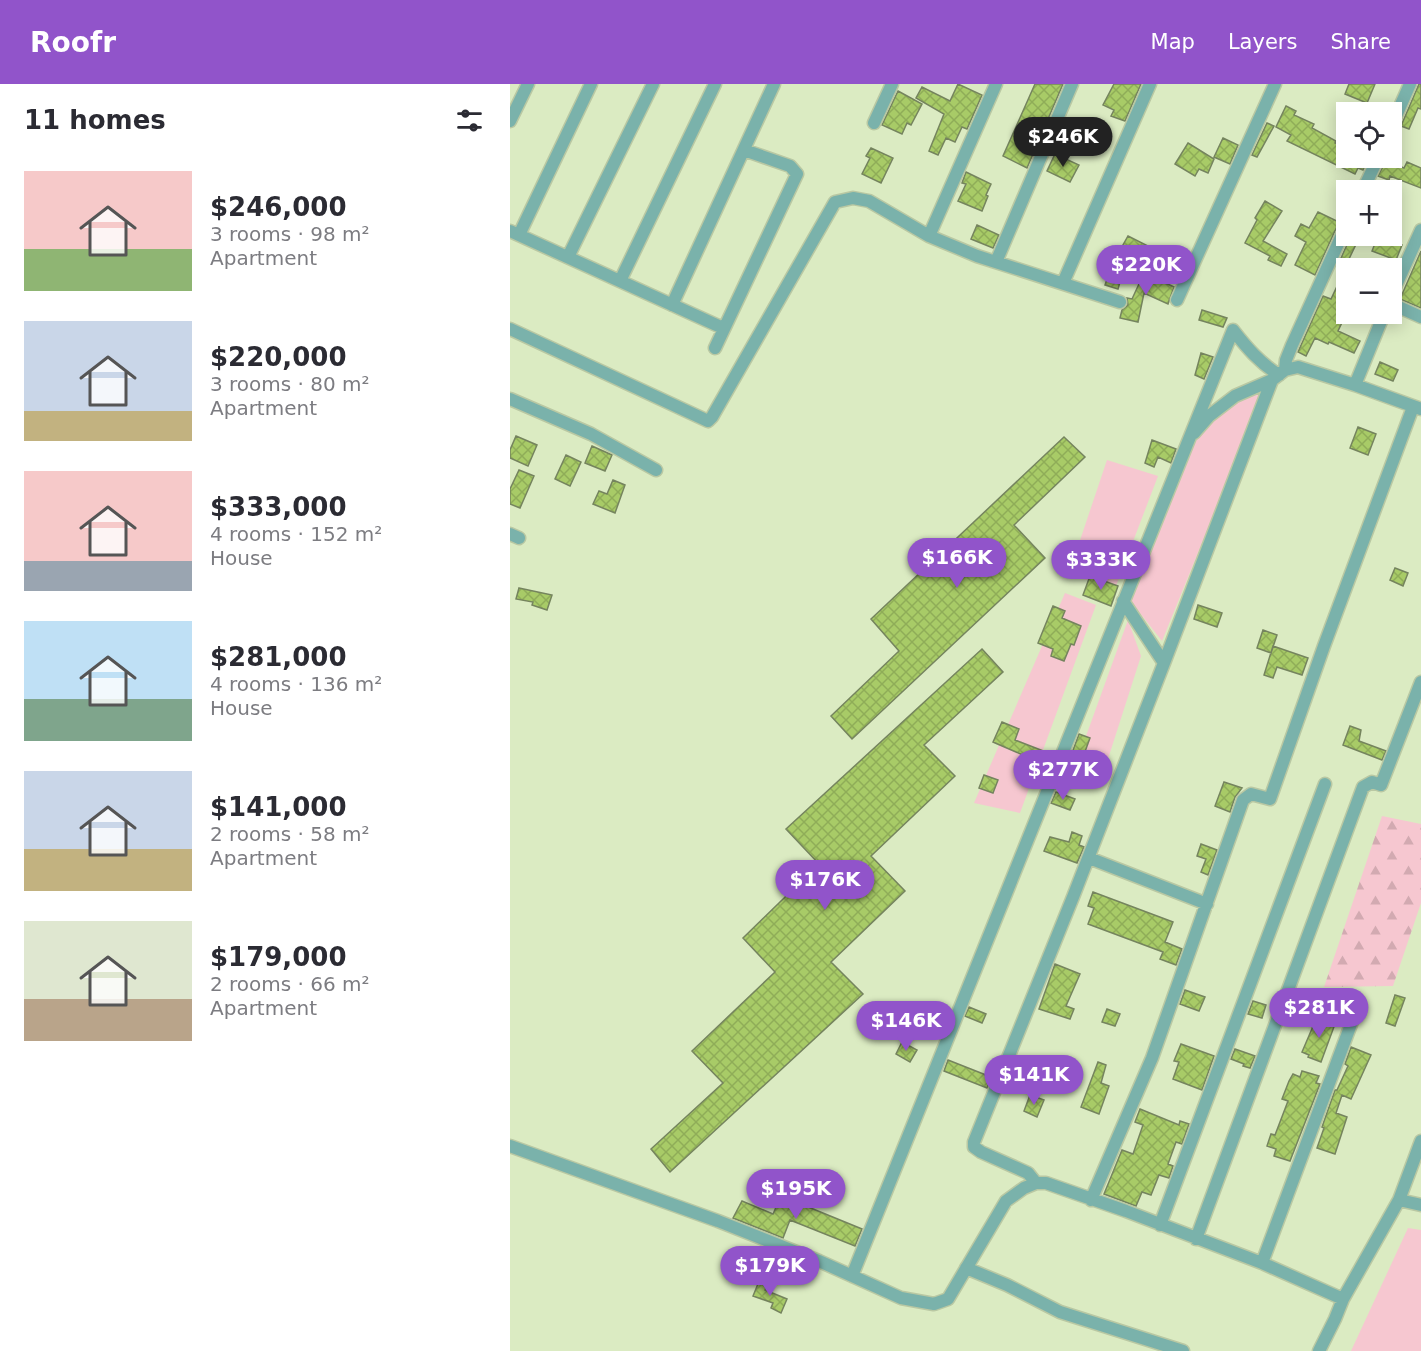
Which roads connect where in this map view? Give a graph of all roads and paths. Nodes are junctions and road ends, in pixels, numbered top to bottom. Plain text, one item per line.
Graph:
1 (528, 84) edge
2 (591, 84) edge
3 (654, 84) edge
4 (715, 84) edge
5 (892, 84) edge
6 (996, 84) edge
7 (1072, 84) edge
8 (1150, 84) edge
9 (1275, 84) edge
10 (1410, 84) edge
11 (773, 85) edge
12 (1402, 102) edge
13 (510, 121) edge
14 (873, 123) dead end
15 (744, 150) junction
16 (1421, 230) edge
17 (514, 233) edge
18 (929, 236) junction
19 (1337, 246) edge
20 (568, 257) junction
21 (996, 262) junction
22 (1402, 272) edge
23 (620, 281) junction
24 (1063, 283) junction
25 (1177, 300) dead end
26 (1120, 302) dead end
27 (672, 305) junction
28 (1402, 308) edge
29 (1421, 317) edge
30 (1380, 324) edge
31 (723, 328) junction
32 (510, 329) edge
33 (715, 348) dead end
34 (1279, 375) junction
35 (1354, 385) junction
36 (510, 399) edge
37 (1417, 408) edge
38 (1187, 441) junction
39 (656, 470) dead end
40 (1123, 601) junction
41 (1164, 663) junction
42 (1421, 682) edge
43 (1325, 784) dead end
44 (1089, 858) junction
45 (1207, 904) junction
46 (1353, 1019) dead end
47 (1421, 1141) edge
48 (510, 1146) edge
49 (1036, 1184) junction
50 (1091, 1200) junction
51 (1399, 1200) junction
52 (1421, 1205) edge
53 (1160, 1225) junction
54 (1196, 1239) junction
55 (1262, 1263) junction
56 (966, 1268) junction
57 (852, 1276) junction
58 (1343, 1299) junction
59 (1183, 1351) edge
60 (1319, 1351) edge

1 - 13 street
2 - 17 street
3 - 20 street
4 - 23 street
5 - 14 street
6 - 18 street
7 - 21 street
8 - 24 street
9 - 25 street
10 - 12 street
11 - 15 street
15 - 27 street
15 - 31 street
16 - 22 street
17 - 20 street
18 - 21 street
18 - 32 street
19 - 34 street
20 - 23 street
21 - 24 street
23 - 27 street
24 - 26 street
27 - 31 street
28 - 29 street
30 - 35 street
31 - 33 street
34 - 35 street
34 - 38 street
34 - 38 street
34 - 41 street
35 - 37 street
36 - 39 street
37 - 45 street
38 - 40 street
40 - 41 street
40 - 57 street
41 - 44 street
42 - 54 street
43 - 53 street
44 - 45 street
44 - 49 street
45 - 50 street
46 - 55 street
47 - 51 street
48 - 57 street
49 - 50 street
49 - 56 street
50 - 53 street
51 - 52 street
51 - 58 street
53 - 54 street
54 - 55 street
55 - 58 street
56 - 57 street
56 - 59 street
58 - 60 street

